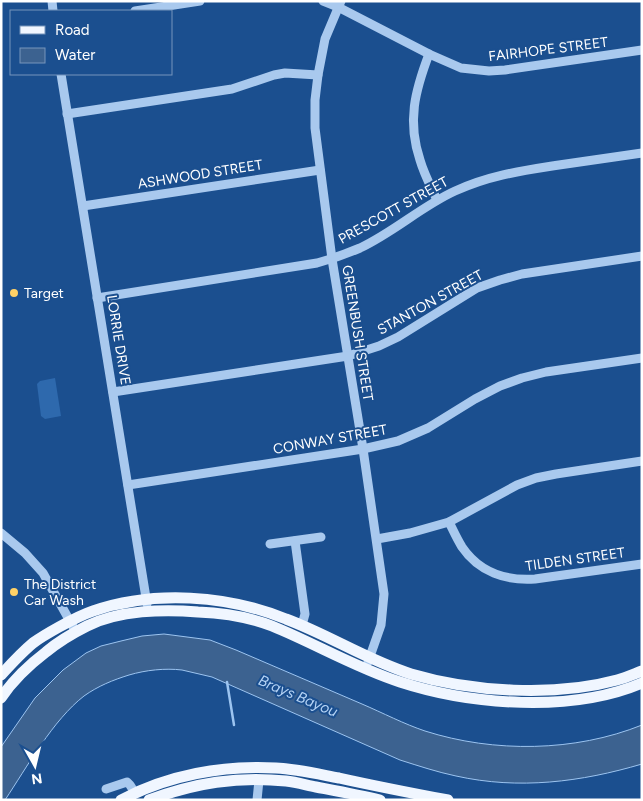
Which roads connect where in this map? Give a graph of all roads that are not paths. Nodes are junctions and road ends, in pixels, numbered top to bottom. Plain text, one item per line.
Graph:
1 (200, 1) edge
2 (323, 1) edge
3 (339, 4) edge
4 (142, 10) edge
5 (642, 50) edge
6 (429, 54) junction
7 (61, 75) edge
8 (318, 75) junction
9 (67, 114) junction
10 (642, 153) edge
11 (320, 170) junction
12 (437, 200) junction
13 (83, 206) junction
14 (642, 256) edge
15 (332, 259) junction
16 (98, 298) junction
17 (348, 356) junction
18 (642, 358) edge
19 (113, 392) junction
20 (363, 449) junction
21 (642, 461) edge
22 (128, 485) junction
23 (448, 522) junction
24 (1, 533) edge
25 (321, 537) dead end
26 (377, 539) junction
27 (295, 541) junction
28 (270, 544) dead end
29 (642, 564) edge
30 (146, 600) junction
31 (148, 612) junction
32 (70, 621) junction
33 (302, 625) junction
34 (76, 632) junction
35 (369, 658) junction
36 (365, 669) junction
37 (642, 671) edge
38 (1, 675) edge
39 (642, 684) edge
40 (1, 698) edge
41 (340, 778) junction
42 (259, 780) junction
43 (106, 789) dead end
44 (338, 791) junction
45 (136, 796) edge
46 (121, 800) edge
47 (149, 800) edge
48 (257, 800) edge
49 (380, 800) edge
50 (448, 800) edge

1 - 4 street
2 - 3 street, FAIRHOPE STREET
3 - 6 street, FAIRHOPE STREET
3 - 8 street, GREENBUSH STREET
5 - 6 street, FAIRHOPE STREET
6 - 12 street
7 - 9 street, LORRIE DRIVE
8 - 9 street
8 - 11 street, GREENBUSH STREET
9 - 13 street, LORRIE DRIVE
10 - 12 street, PRESCOTT STREET
11 - 13 street, ASHWOOD STREET
11 - 15 street, GREENBUSH STREET
12 - 15 street, PRESCOTT STREET
13 - 16 street, LORRIE DRIVE
14 - 17 street, STANTON STREET
15 - 16 street, PRESCOTT STREET
15 - 17 street, GREENBUSH STREET
16 - 19 street, LORRIE DRIVE
17 - 19 street, STANTON STREET
17 - 20 street, GREENBUSH STREET
18 - 20 street, CONWAY STREET
19 - 22 street, LORRIE DRIVE
20 - 22 street, CONWAY STREET
20 - 26 street, GREENBUSH STREET
21 - 23 street
22 - 30 street, LORRIE DRIVE
23 - 26 street
23 - 29 street, TILDEN STREET
24 - 32 street
25 - 27 street
26 - 35 street, GREENBUSH STREET
27 - 28 street
27 - 33 street
30 - 31 street, LORRIE DRIVE
30 - 32 main road
30 - 33 main road
31 - 34 main road
31 - 36 main road
32 - 34 street
32 - 38 main road
33 - 35 main road
34 - 40 main road
35 - 36 street, GREENBUSH STREET
35 - 37 main road
36 - 39 main road
41 - 44 main road
41 - 45 main road
41 - 50 main road
42 - 44 main road
42 - 47 main road
42 - 48 street
43 - 45 street
44 - 49 main road
45 - 46 main road

